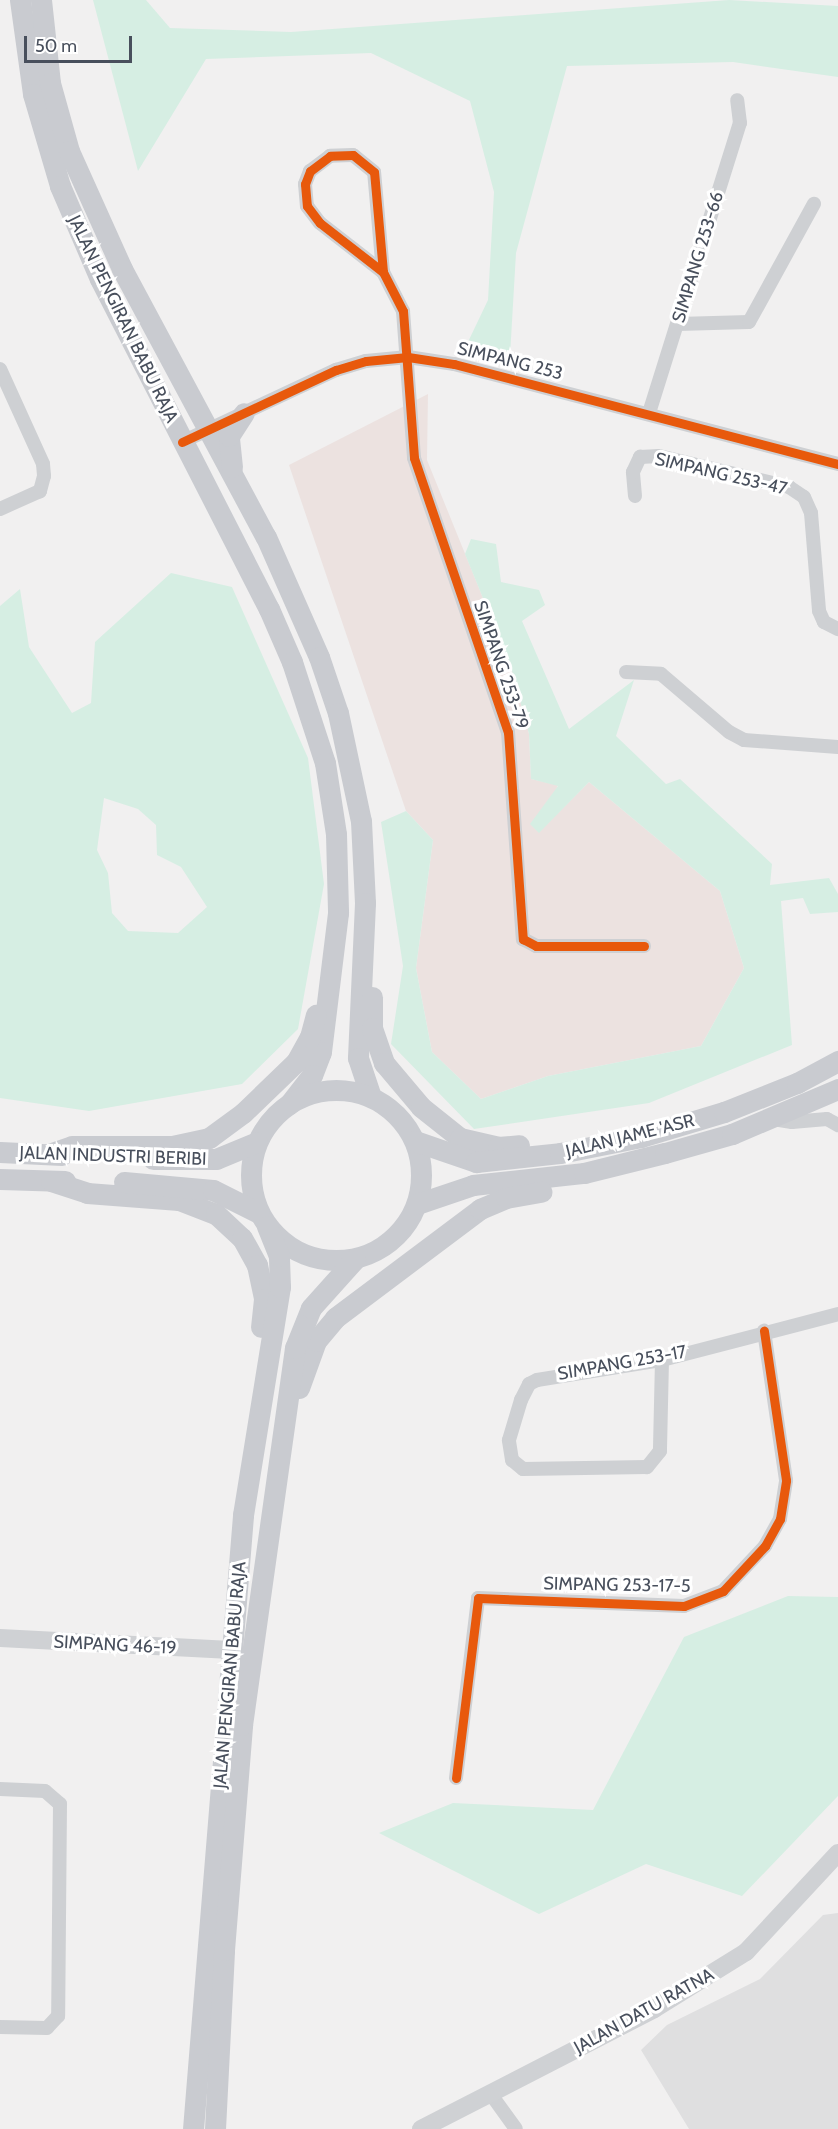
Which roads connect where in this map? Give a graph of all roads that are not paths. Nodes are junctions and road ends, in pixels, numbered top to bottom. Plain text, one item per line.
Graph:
1 (20, 0) edge
2 (40, 0) edge
3 (737, 99) dead end
4 (814, 204) dead end
5 (383, 272) junction
6 (678, 324) junction
7 (408, 357) junction
8 (0, 369) edge
9 (244, 412) junction
10 (649, 413) junction
11 (206, 429) junction
12 (182, 441) junction
13 (838, 464) edge
14 (236, 482) junction
15 (635, 496) dead end
16 (0, 509) edge
17 (838, 629) edge
18 (626, 672) dead end
19 (838, 747) edge
20 (365, 903) junction
21 (338, 913) junction
22 (644, 946) dead end
23 (838, 1049) edge
24 (838, 1061) edge
25 (818, 1071) junction
26 (838, 1089) edge
27 (371, 1098) junction
28 (289, 1104) junction
29 (773, 1119) junction
30 (838, 1125) edge
31 (415, 1141) junction
32 (257, 1142) junction
33 (603, 1145) junction
34 (0, 1152) edge
35 (50, 1154) junction
36 (584, 1173) junction
37 (0, 1179) edge
38 (51, 1181) junction
39 (417, 1204) junction
40 (263, 1219) junction
41 (356, 1258) junction
42 (838, 1314) edge
43 (764, 1331) junction
44 (662, 1360) junction
45 (257, 1423) junction
46 (285, 1429) junction
47 (0, 1638) edge
48 (231, 1650) junction
49 (456, 1778) dead end
50 (0, 1789) edge
51 (838, 1853) edge
52 (0, 2027) edge
53 (490, 2093) junction
54 (193, 2129) edge
55 (215, 2129) edge
56 (421, 2129) edge
57 (516, 2129) edge

1 - 12 main road, JALAN PENGIRAN BABU RAJA
2 - 11 main road, JALAN PENGIRAN BABU RAJA
3 - 6 street, SIMPANG 253-66
4 - 6 street
5 - 5 street
5 - 7 street
6 - 10 street, SIMPANG 253-66
7 - 9 street, SIMPANG 253
7 - 10 street, SIMPANG 253
7 - 22 street, SIMPANG 253-79
8 - 16 street
9 - 11 street, SIMPANG 253
9 - 14 main road
10 - 13 street, SIMPANG 253
11 - 12 street, SIMPANG 253
11 - 14 main road, JALAN PENGIRAN BABU RAJA
12 - 21 main road, JALAN PENGIRAN BABU RAJA
14 - 20 main road, JALAN PENGIRAN BABU RAJA
15 - 17 street, SIMPANG 253-47
18 - 19 street
20 - 27 main road, JALAN PENGIRAN BABU RAJA
20 - 33 main road
21 - 28 main road, JALAN PENGIRAN BABU RAJA
21 - 35 main road
23 - 25 street
24 - 25 main road, JALAN JAME 'ASR
25 - 33 main road, JALAN JAME 'ASR
26 - 29 main road, JALAN JAME 'ASR
27 - 28 main road
27 - 31 main road
28 - 32 main road
29 - 30 street
29 - 36 main road, JALAN JAME 'ASR
31 - 33 main road, JALAN JAME 'ASR
31 - 39 main road
32 - 35 main road, JALAN INDUSTRI BERIBI
32 - 40 main road
34 - 35 main road, JALAN INDUSTRI BERIBI
36 - 39 main road, JALAN JAME 'ASR
36 - 46 main road
37 - 38 main road, JALAN INDUSTRI BERIBI
38 - 40 main road, JALAN INDUSTRI BERIBI
38 - 45 main road
39 - 41 main road
40 - 41 main road
40 - 45 main road, JALAN PENGIRAN BABU RAJA
41 - 46 main road, JALAN PENGIRAN BABU RAJA
42 - 43 street, SIMPANG 253-17
43 - 44 street, SIMPANG 253-17
43 - 49 street, SIMPANG 253-17-5
44 - 44 street, SIMPANG 253-17
45 - 48 main road, JALAN PENGIRAN BABU RAJA
46 - 55 main road, JALAN PENGIRAN BABU RAJA
47 - 48 main road, SIMPANG 46-19
48 - 54 main road, JALAN PENGIRAN BABU RAJA
50 - 52 street
51 - 53 main road, JALAN DATU RATNA
53 - 56 main road, JALAN DATU RATNA
53 - 57 street

